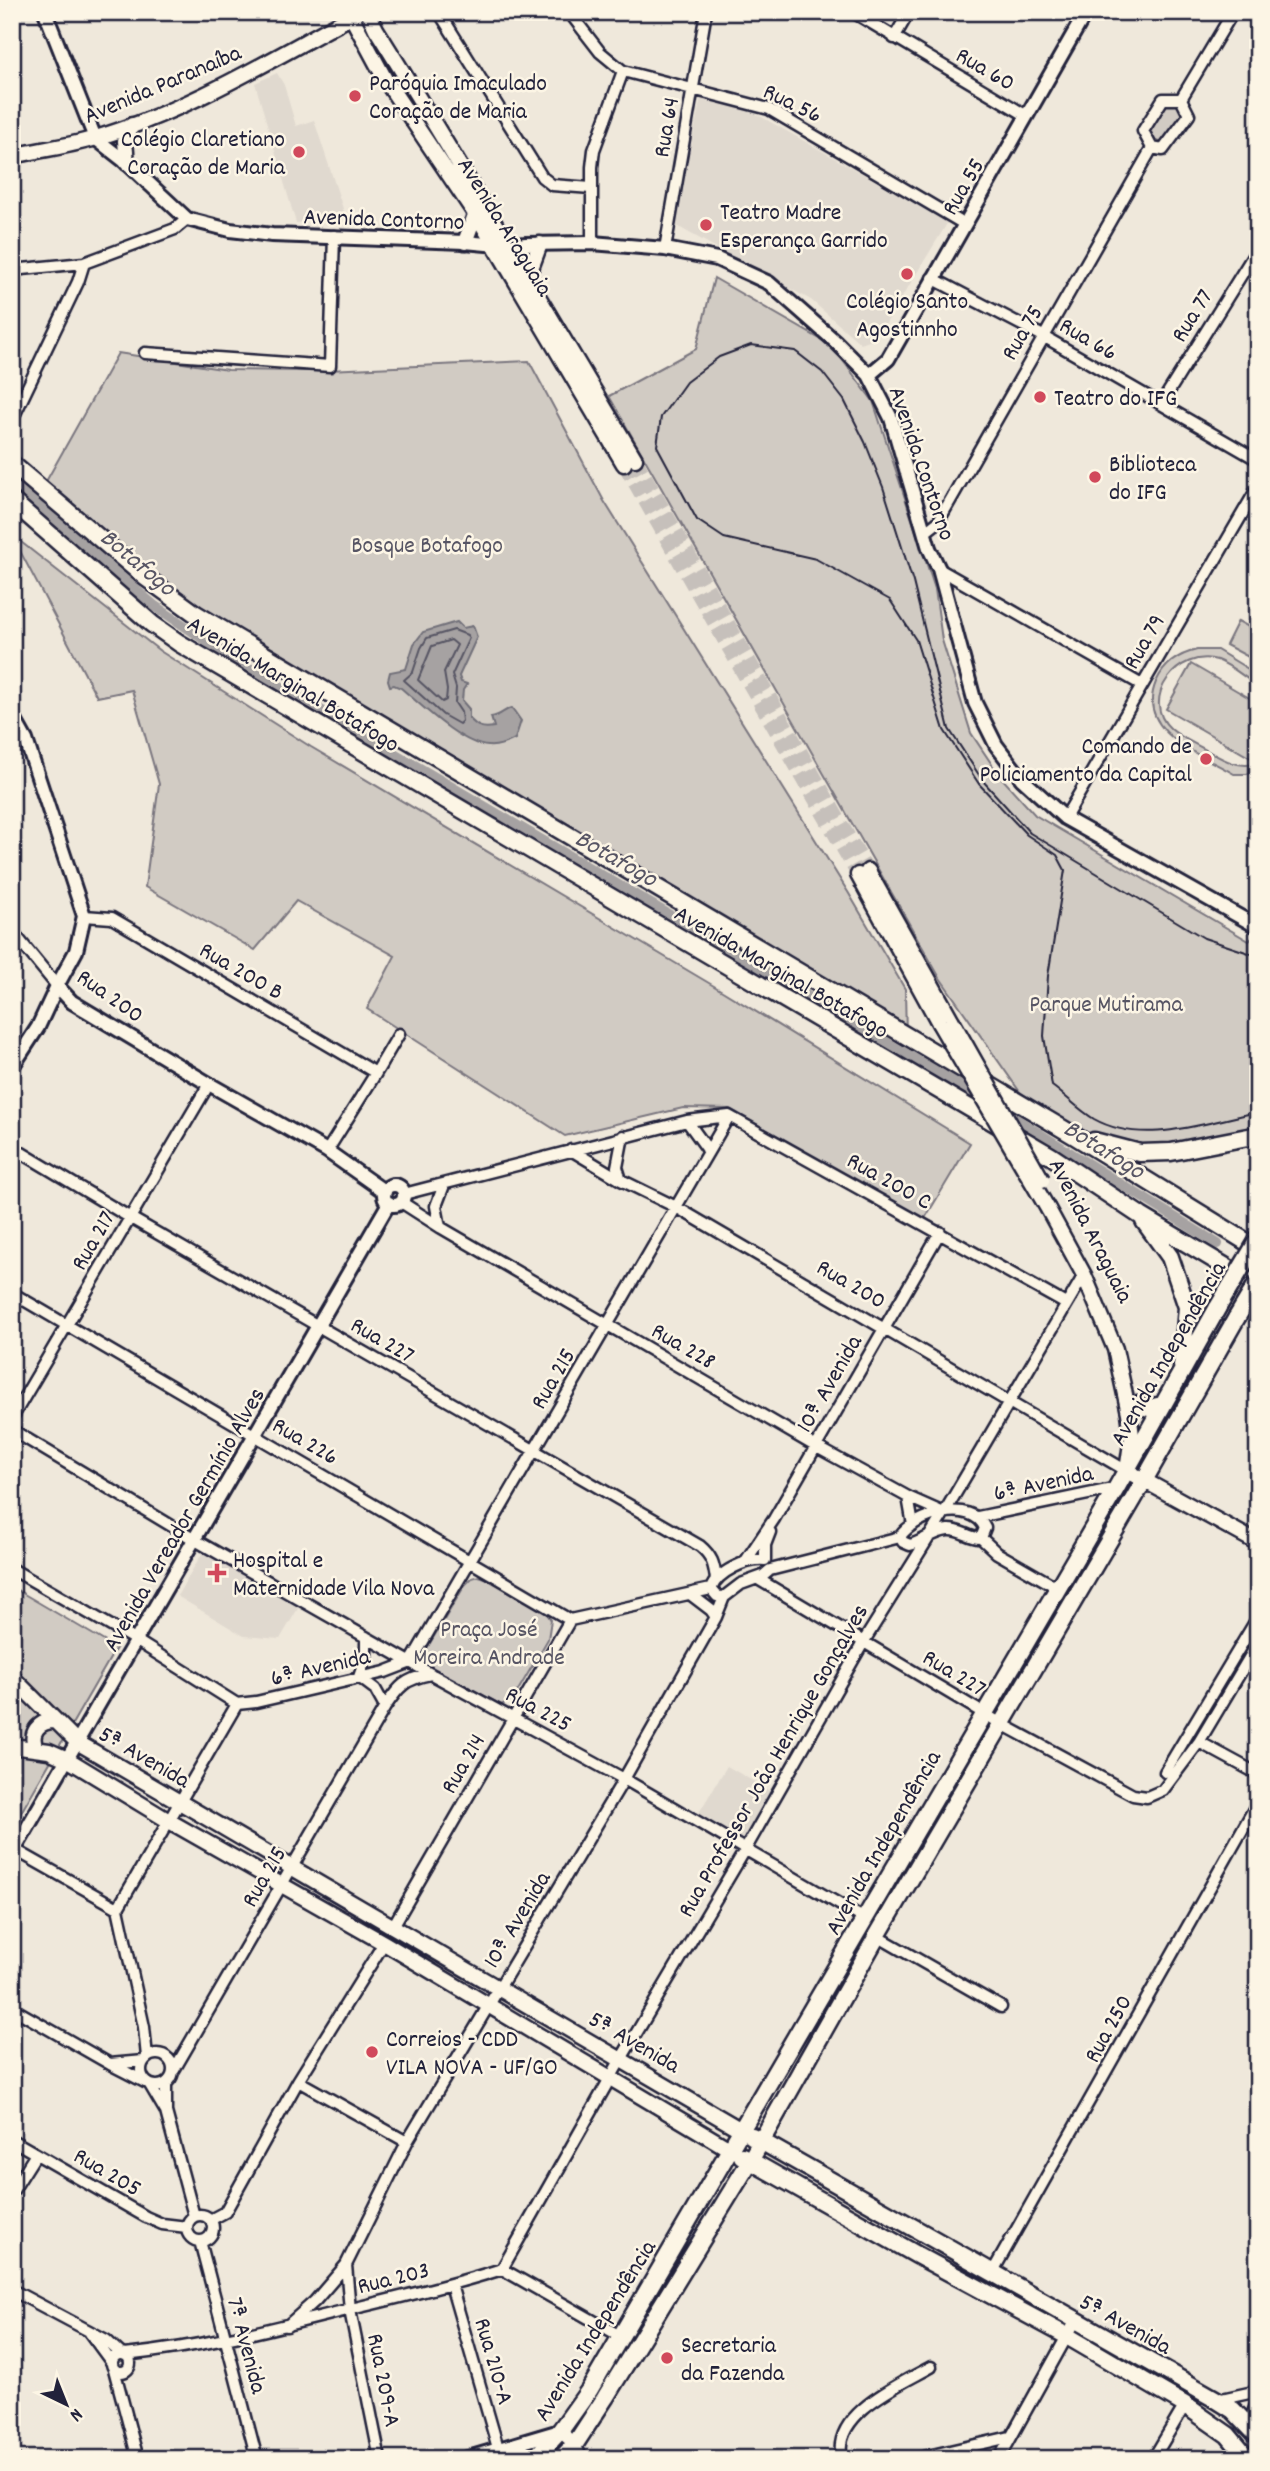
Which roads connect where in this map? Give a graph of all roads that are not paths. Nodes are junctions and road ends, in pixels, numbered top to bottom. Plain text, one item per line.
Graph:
1 (45, 12) edge
2 (368, 12) edge
3 (439, 12) edge
4 (569, 12) edge
5 (706, 12) edge
6 (853, 12) edge
7 (909, 12) edge
8 (1086, 12) edge
9 (1233, 12) edge
10 (353, 14) edge
11 (894, 38) junction
12 (623, 71) junction
13 (693, 88) junction
14 (1181, 99) junction
15 (1027, 116) junction
16 (132, 125) junction
17 (95, 138) junction
18 (1152, 148) junction
19 (12, 156) edge
20 (127, 163) junction
21 (591, 188) junction
22 (475, 215) junction
23 (187, 219) junction
24 (964, 224) junction
25 (334, 236) junction
26 (465, 242) junction
27 (592, 243) junction
28 (493, 244) junction
29 (540, 244) junction
30 (508, 247) junction
31 (1258, 248) edge
32 (665, 249) junction
33 (84, 263) junction
34 (12, 270) edge
35 (932, 278) junction
36 (530, 284) junction
37 (1043, 336) junction
38 (145, 353) dead end
39 (869, 375) junction
40 (1161, 404) junction
41 (12, 420) edge
42 (1258, 460) edge
43 (12, 464) edge
44 (1258, 487) edge
45 (12, 501) edge
46 (924, 533) junction
47 (939, 569) junction
48 (1142, 685) junction
49 (12, 715) edge
50 (1065, 818) junction
51 (863, 873) tunnel mouth
52 (84, 916) junction
53 (1258, 927) edge
54 (12, 931) edge
55 (57, 986) junction
56 (399, 1034) dead end
57 (12, 1067) edge
58 (376, 1073) junction
59 (209, 1084) junction
60 (729, 1116) junction
61 (687, 1121) junction
62 (1258, 1135) edge
63 (623, 1136) junction
64 (1075, 1136) junction
65 (12, 1147) edge
66 (571, 1150) junction
67 (708, 1150) junction
68 (327, 1151) junction
69 (621, 1180) junction
70 (444, 1185) junction
71 (395, 1198) junction
72 (676, 1207) junction
73 (1053, 1208) junction
74 (1141, 1216) junction
75 (129, 1217) junction
76 (440, 1227) junction
77 (940, 1232) junction
78 (1258, 1240) edge
79 (1258, 1249) edge
80 (1084, 1275) junction
81 (1258, 1284) edge
82 (12, 1293) edge
83 (1066, 1304) junction
84 (607, 1325) junction
85 (67, 1326) junction
86 (319, 1326) junction
87 (885, 1328) junction
88 (1181, 1372) junction
89 (1009, 1403) junction
90 (1137, 1405) junction
91 (1162, 1405) junction
92 (12, 1418) edge
93 (12, 1430) edge
94 (255, 1435) junction
95 (816, 1446) junction
96 (1139, 1447) junction
97 (534, 1450) junction
98 (1127, 1471) junction
99 (1142, 1481) junction
100 (1117, 1487) junction
101 (908, 1497) junction
102 (944, 1513) junction
103 (978, 1517) junction
104 (774, 1518) junction
105 (914, 1525) junction
106 (900, 1537) junction
107 (929, 1537) junction
108 (981, 1538) junction
109 (195, 1540) junction
110 (1258, 1543) edge
111 (470, 1560) junction
112 (745, 1562) junction
113 (767, 1565) junction
114 (12, 1569) edge
115 (484, 1569) junction
116 (463, 1572) junction
117 (758, 1579) junction
118 (713, 1584) junction
119 (1058, 1588) junction
120 (690, 1594) junction
121 (724, 1597) junction
122 (716, 1617) junction
123 (1258, 1617) edge
124 (570, 1620) junction
125 (366, 1637) junction
126 (137, 1641) junction
127 (864, 1641) junction
128 (1258, 1643) edge
129 (411, 1662) junction
130 (431, 1674) junction
131 (12, 1676) edge
132 (359, 1677) junction
133 (237, 1704) junction
134 (519, 1705) junction
135 (385, 1707) junction
136 (498, 1710) junction
137 (984, 1713) junction
138 (513, 1717) junction
139 (55, 1721) junction
140 (1000, 1723) junction
141 (77, 1742) junction
142 (1199, 1742) junction
143 (12, 1746) edge
144 (36, 1749) junction
145 (67, 1759) junction
146 (1165, 1772) dead end
147 (1258, 1774) edge
148 (624, 1779) junction
149 (1258, 1802) edge
150 (180, 1803) junction
151 (169, 1821) junction
152 (745, 1850) junction
153 (13, 1851) edge
154 (293, 1867) junction
155 (281, 1886) junction
156 (118, 1908) junction
157 (863, 1919) junction
158 (392, 1928) junction
159 (877, 1936) junction
160 (384, 1943) junction
161 (427, 1947) junction
162 (499, 1988) junction
163 (489, 2006) junction
164 (1001, 2007) dead end
165 (12, 2008) edge
166 (144, 2026) junction
167 (189, 2044) junction
168 (164, 2055) junction
169 (145, 2059) junction
170 (621, 2059) junction
171 (110, 2064) junction
172 (174, 2070) junction
173 (610, 2078) junction
174 (298, 2081) junction
175 (148, 2083) junction
176 (166, 2084) junction
177 (166, 2112) junction
178 (741, 2130) junction
179 (12, 2140) edge
180 (761, 2141) junction
181 (407, 2142) junction
182 (731, 2150) junction
183 (36, 2154) junction
184 (750, 2161) junction
185 (12, 2192) edge
186 (194, 2217) junction
187 (210, 2220) junction
188 (187, 2227) junction
189 (200, 2241) junction
190 (346, 2265) junction
191 (502, 2269) junction
192 (992, 2273) junction
193 (451, 2285) junction
194 (12, 2290) edge
195 (350, 2309) junction
196 (1076, 2320) junction
197 (287, 2326) junction
198 (87, 2330) junction
199 (620, 2336) junction
200 (1067, 2336) junction
201 (225, 2340) junction
202 (159, 2351) junction
203 (123, 2355) junction
204 (120, 2367) junction
205 (931, 2367) dead end
206 (1258, 2391) edge
207 (1217, 2400) junction
208 (1258, 2400) edge
209 (1185, 2405) junction
210 (560, 2431) junction
211 (1253, 2431) edge
212 (1010, 2437) junction
213 (498, 2448) junction
214 (579, 2451) edge
215 (1246, 2457) edge
216 (138, 2459) edge
217 (257, 2459) edge
218 (380, 2459) edge
219 (465, 2459) edge
220 (514, 2459) edge
221 (534, 2459) edge
222 (561, 2459) edge
223 (842, 2459) edge
224 (915, 2459) edge
225 (999, 2459) edge
226 (1153, 2459) edge

1 - 17 street
2 - 30 main road, Avenida Araguaia
3 - 21 street
4 - 12 street, Rua 56
5 - 13 street, Rua 64
6 - 11 street, Rua 60
7 - 11 street
8 - 15 street, Rua 55
9 - 14 street
10 - 16 main road, Avenida Paranaíba
10 - 22 main road, Avenida Araguaia
11 - 15 street, Rua 60
12 - 13 street, Rua 56
12 - 21 street
13 - 24 street, Rua 56
13 - 32 street, Rua 64
14 - 18 street
14 - 18 street
15 - 24 street, Rua 55
16 - 17 main road, Avenida Paranaíba
16 - 20 main road
17 - 19 main road, Avenida Paranaíba
17 - 20 street, Avenida Contorno
18 - 37 street, Rua 75
20 - 23 street, Avenida Contorno
21 - 27 street
22 - 26 main road
22 - 28 main road, Avenida Araguaia
23 - 25 street, Avenida Contorno
23 - 33 street
24 - 35 street, Rua 55
25 - 26 street, Avenida Contorno
25 - 38 street
26 - 28 street, Avenida Contorno
27 - 29 street, Avenida Contorno
27 - 32 street, Avenida Contorno
28 - 30 street, Avenida Contorno
28 - 36 main road, Avenida Araguaia
29 - 30 street, Avenida Contorno
29 - 36 main road
30 - 36 main road, Avenida Araguaia
31 - 40 street, Rua 77
32 - 39 street, Avenida Contorno
33 - 34 street
33 - 41 street
35 - 37 street, Rua 66
35 - 39 street, Rua 55
37 - 40 street, Rua 66
37 - 46 street, Rua 75
39 - 46 street, Avenida Contorno
40 - 42 street, Rua 66
43 - 64 main road, Avenida Marginal Botafogo
44 - 48 street, Rua 79
45 - 74 main road, Avenida Marginal Botafogo
46 - 47 street, Avenida Contorno
47 - 48 street
47 - 50 street, Avenida Contorno
48 - 50 street, Rua 79
49 - 52 street
50 - 53 street, Avenida Contorno
51 - 73 main road, Avenida Araguaia, bridge
52 - 55 street, Rua 200
52 - 58 street, Rua 200 B
54 - 55 street
55 - 57 street
55 - 59 street, Rua 200
56 - 58 street
58 - 68 street
59 - 68 street, Rua 200
59 - 75 street, Rua 217
60 - 61 street
60 - 67 street, Rua 215
60 - 77 street, Rua 200 C
61 - 63 street
61 - 67 street
62 - 64 main road
63 - 66 street
63 - 69 street
64 - 79 main road, Avenida Marginal Botafogo
65 - 75 street, Rua 227
66 - 69 street, Rua 200
66 - 70 street
67 - 72 street, Rua 215
68 - 71 street, Rua 200
69 - 72 street, Rua 200
70 - 71 street
70 - 76 street
71 - 76 street, Rua 228
71 - 86 street, Avenida Vereador Germínio Alves
72 - 84 street, Rua 215
72 - 87 street, Rua 200
73 - 80 main road, Avenida Araguaia
73 - 90 main road, Avenida Araguaia
74 - 81 main road, Avenida Marginal Botafogo
74 - 88 main road
75 - 85 street, Rua 217
75 - 86 street, Rua 227
76 - 84 street, Rua 228
77 - 83 street, Rua 200 C
77 - 87 street, 10ª Avenida
78 - 88 main road, Avenida Independência, bridge
80 - 83 street, Rua Professor João Henrique Gonçalves
80 - 98 main road, Avenida Araguaia
81 - 99 main road, Avenida Independência, bridge
82 - 85 street, Rua 226
83 - 89 street, Rua Professor João Henrique Gonçalves
84 - 95 street, Rua 228
84 - 97 street, Rua 215
85 - 92 street, Rua 217
85 - 94 street, Rua 226
86 - 94 street, Avenida Vereador Germínio Alves
86 - 97 street, Rua 227
87 - 89 street, Rua 200
87 - 95 street, 10ª Avenida
88 - 91 main road, Avenida Independência
89 - 98 street, Rua 200
89 - 102 street, Rua Professor João Henrique Gonçalves
90 - 91 main road
90 - 96 main road, Avenida Araguaia
91 - 96 main road, Avenida Independência
93 - 109 street, Rua 225
94 - 109 street, Avenida Vereador Germínio Alves
94 - 111 street, Rua 226
95 - 101 street, Rua 228
95 - 104 street, 10ª Avenida
96 - 98 main road, Avenida Independência
96 - 99 main road, Avenida Araguaia
97 - 111 street, Rua 215
97 - 118 street, Rua 227
98 - 99 main road, Rua 200
98 - 100 main road, Avenida Independência
99 - 110 main road, Rua 200
99 - 140 main road, Avenida Independência
100 - 103 street, 6ª Avenida
100 - 119 main road, Avenida Independência
101 - 102 street, Rua 228
101 - 105 street
102 - 103 street, 6ª Avenida
102 - 105 street, 6ª Avenida
102 - 107 street, Rua Professor João Henrique Gonçalves
103 - 108 street, 6ª Avenida
104 - 112 street, 10ª Avenida
104 - 113 street, 10ª Avenida
105 - 106 street, 6ª Avenida
106 - 107 street, 6ª Avenida
106 - 113 street, 6ª Avenida
107 - 108 street, 6ª Avenida
107 - 127 street, Rua Professor João Henrique Gonçalves
108 - 119 street
109 - 125 street, Rua 225
109 - 126 street, Avenida Vereador Germínio Alves
111 - 115 street, Rua 226
111 - 116 street, Rua 215
112 - 113 street, 6ª Avenida
112 - 118 street, 6ª Avenida
113 - 117 street, 6ª Avenida
114 - 126 street
115 - 116 street
115 - 124 street, Rua 226
116 - 129 street, Rua 215
117 - 121 street, 6ª Avenida
117 - 127 street, Rua 227
118 - 120 street, 6ª Avenida
118 - 121 street
119 - 137 main road, Avenida Independência
120 - 122 street
120 - 124 street, 6ª Avenida
121 - 122 street, 10ª Avenida
122 - 148 street, 10ª Avenida
123 - 146 street
124 - 134 street, Rua 214
125 - 129 street, Rua 225
125 - 132 street
126 - 133 street
126 - 141 street, Avenida Vereador Germínio Alves
127 - 137 street, Rua 227
127 - 152 street, Rua Professor João Henrique Gonçalves
128 - 142 street
129 - 130 street, Rua 225
129 - 132 street, 6ª Avenida
130 - 135 street, Rua 215
130 - 136 street, Rua 225
131 - 139 main road, 5ª Avenida
132 - 133 street, 6ª Avenida
132 - 135 street
133 - 150 street
134 - 136 street
134 - 138 street, Rua 214
135 - 154 street, Rua 215
136 - 138 street, Rua 225
137 - 140 street, Rua 227
137 - 157 main road, Avenida Independência
138 - 148 street, Rua 225
138 - 158 street, Rua 214
139 - 141 main road, 5ª Avenida
139 - 144 main road
140 - 142 street, Rua 227
140 - 159 main road, Avenida Independência
141 - 145 street, Avenida Vereador Germínio Alves
141 - 150 main road, 5ª Avenida
142 - 147 street
143 - 144 main road, 5ª Avenida
144 - 145 main road, 5ª Avenida
145 - 151 main road, 5ª Avenida
145 - 153 street, Avenida Vereador Germínio Alves
148 - 152 street, Rua 225
148 - 162 street, 10ª Avenida
149 - 192 street, Rua 250
150 - 151 street
150 - 154 main road, 5ª Avenida
151 - 155 main road, 5ª Avenida
151 - 156 street
152 - 157 street, Rua 225
152 - 170 street, Rua Professor João Henrique Gonçalves
153 - 156 street
154 - 155 street, Rua 215
154 - 158 main road, 5ª Avenida
155 - 160 main road, 5ª Avenida
155 - 167 street, Rua 215
156 - 166 street
157 - 178 main road, Avenida Independência
158 - 161 main road, 5ª Avenida
159 - 164 street
159 - 180 main road, Avenida Independência
160 - 161 main road
160 - 163 main road, 5ª Avenida
160 - 174 street
161 - 162 main road, 5ª Avenida
162 - 163 street, 10ª Avenida
162 - 170 main road, 5ª Avenida
163 - 173 main road, 5ª Avenida
163 - 181 street, 10ª Avenida
165 - 171 street
166 - 168 street
166 - 169 street
167 - 168 street
167 - 172 street, Rua 215
168 - 169 street
168 - 172 street
169 - 171 street
169 - 175 street
170 - 173 street, Rua Professor João Henrique Gonçalves
170 - 178 main road, 5ª Avenida
171 - 175 street
172 - 176 street
173 - 182 main road, 5ª Avenida
173 - 191 street, Rua Professor João Henrique Gonçalves
174 - 181 street
174 - 187 street
175 - 176 street
175 - 177 street
176 - 177 street
177 - 186 street
178 - 180 main road, 5ª Avenida
178 - 182 main road, Avenida Independência
179 - 183 street, Rua 205
180 - 184 main road, Avenida Independência
180 - 192 main road, 5ª Avenida
181 - 190 street, 10ª Avenida
182 - 184 main road, 5ª Avenida
182 - 199 main road, Avenida Independência
183 - 185 street
183 - 188 street, Rua 205
184 - 200 main road, 5ª Avenida
184 - 214 main road, Avenida Independência
186 - 187 street
186 - 188 street
187 - 189 street
188 - 189 street
189 - 201 street, 7ª Avenida
190 - 195 street
190 - 197 street, 10ª Avenida
191 - 193 street, Rua 203
191 - 199 street
192 - 196 main road, 5ª Avenida
193 - 195 street, Rua 203
193 - 213 street, Rua 210-A
194 - 198 street
195 - 197 street, Rua 203
195 - 218 street, Rua 209-A
196 - 200 street
196 - 207 main road, 5ª Avenida
197 - 201 street, Rua 203
198 - 203 street
198 - 204 street
199 - 210 main road, Avenida Independência
200 - 209 main road, 5ª Avenida
200 - 212 street
201 - 202 street, Rua 203
201 - 217 street, 7ª Avenida
202 - 203 street, Rua 203
202 - 204 street, Rua 203
203 - 204 street
204 - 216 street
205 - 223 street
206 - 207 street
207 - 211 main road, 5ª Avenida
208 - 211 street
209 - 215 main road, 5ª Avenida
209 - 226 street
210 - 213 street
210 - 214 street
210 - 221 main road, Avenida Independência
211 - 215 main road
212 - 224 street
212 - 225 street
213 - 219 street
213 - 220 street
214 - 222 main road, Avenida Independência

